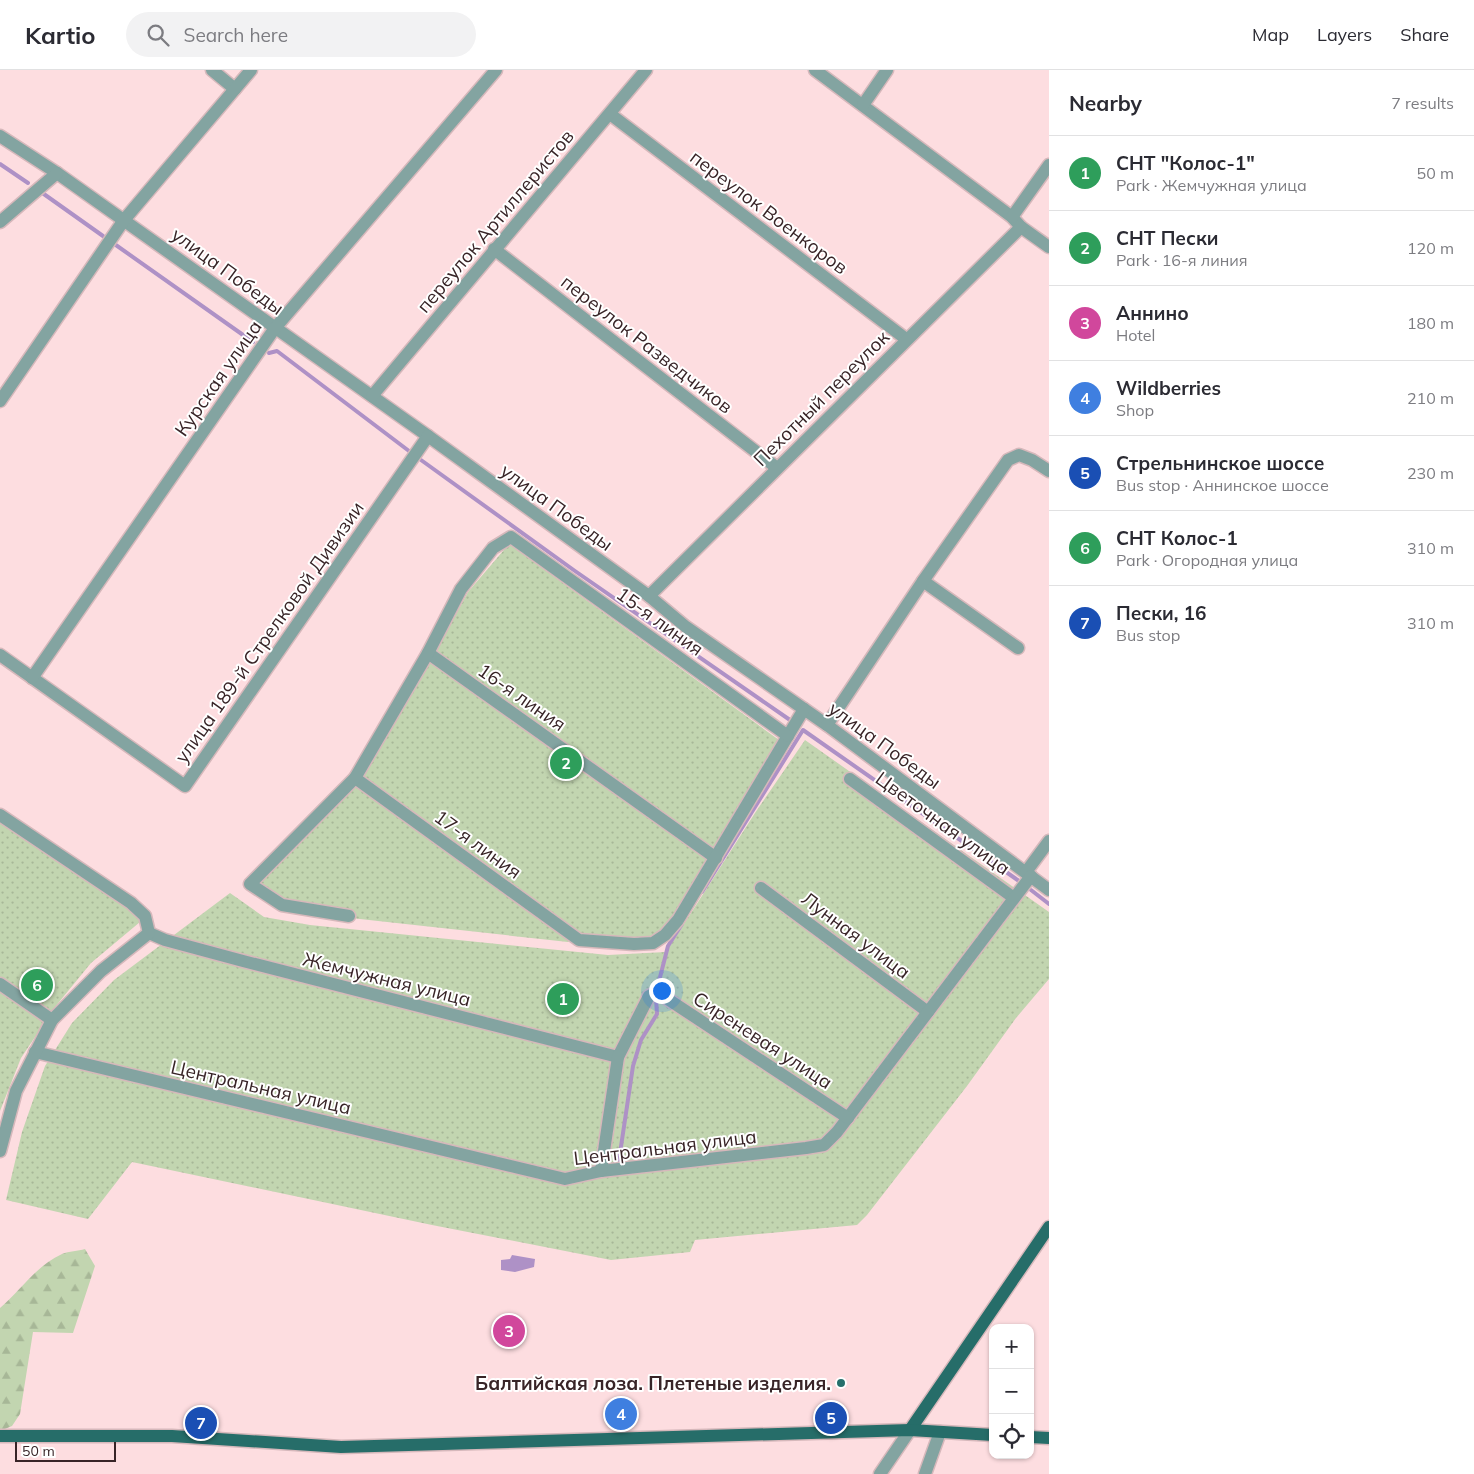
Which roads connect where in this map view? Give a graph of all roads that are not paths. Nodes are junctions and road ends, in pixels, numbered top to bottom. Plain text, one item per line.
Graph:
1 (212, 70) edge
2 (251, 70) edge
3 (496, 70) edge
4 (646, 70) edge
5 (816, 70) edge
6 (887, 70) edge
7 (235, 89) junction
8 (862, 105) junction
9 (610, 114) junction
10 (0, 136) edge
11 (1049, 165) edge
12 (57, 173) junction
13 (124, 220) junction
14 (0, 222) edge
15 (1016, 222) junction
16 (1049, 247) edge
17 (494, 249) junction
18 (275, 328) junction
19 (906, 339) junction
20 (372, 396) junction
21 (0, 401) edge
22 (428, 436) junction
23 (777, 468) junction
24 (1049, 471) edge
25 (923, 581) junction
26 (649, 596) junction
27 (1018, 648) dead end
28 (428, 653) junction
29 (0, 655) edge
30 (32, 678) junction
31 (804, 709) junction
32 (827, 725) junction
33 (788, 736) junction
34 (355, 778) junction
35 (850, 779) dead end
36 (0, 815) edge
37 (1049, 841) edge
38 (716, 858) junction
39 (1029, 874) junction
40 (761, 888) dead end
41 (1049, 890) edge
42 (1014, 898) junction
43 (348, 916) dead end
44 (149, 933) junction
45 (0, 984) edge
46 (928, 1012) junction
47 (52, 1020) junction
48 (35, 1052) junction
49 (618, 1057) junction
50 (848, 1118) junction
51 (0, 1145) edge
52 (601, 1171) junction
53 (1049, 1227) edge
54 (910, 1430) junction
55 (940, 1432) junction
56 (989, 1434) edge
57 (0, 1436) edge
58 (1034, 1437) edge
59 (1049, 1438) edge
60 (880, 1474) edge
61 (925, 1474) edge

1 - 7 street
2 - 7 street
3 - 18 street, Курская улица
4 - 9 street, переулок Артиллеристов
5 - 8 street
6 - 8 street
7 - 13 street
8 - 15 street
9 - 17 street, переулок Артиллеристов
9 - 19 street, переулок Военкоров
10 - 12 street, улица Победы
11 - 15 street, Пехотный переулок
12 - 13 street, улица Победы
12 - 14 street
13 - 18 street, улица Победы
13 - 21 street
15 - 16 street
15 - 19 street, Пехотный переулок
17 - 20 street, переулок Артиллеристов
17 - 23 street, переулок Разведчиков
18 - 20 street, улица Победы
18 - 30 street, Курская улица
19 - 23 street, Пехотный переулок
20 - 22 street, улица Победы
22 - 26 street, улица Победы
22 - 30 street, улица 189-й Стрелковой Дивизии
23 - 26 street, Пехотный переулок
24 - 25 street
25 - 27 street
25 - 32 street
26 - 31 street, улица Победы
28 - 33 street, 15-я линия
28 - 34 street
28 - 38 street, 16-я линия
29 - 30 street, улица 189-й Стрелковой Дивизии
31 - 32 street, улица Победы
31 - 33 street
32 - 39 street, улица Победы
33 - 38 street
34 - 38 street, 17-я линия
34 - 43 street
35 - 42 street, Цветочная улица
36 - 44 street
37 - 39 street, Центральная улица
39 - 41 street, улица Победы
39 - 42 street, Центральная улица
40 - 46 street, Лунная улица
42 - 46 street, Центральная улица
44 - 47 street
44 - 49 street, Жемчужная улица
45 - 47 street
46 - 50 street, Центральная улица
47 - 48 street
48 - 51 street
48 - 52 street, Центральная улица
49 - 50 street, Сиреневая улица
49 - 52 street
50 - 52 street, Центральная улица
53 - 54 main road
54 - 55 main road
54 - 57 main road
54 - 60 street
55 - 56 main road
55 - 61 street
58 - 59 main road

